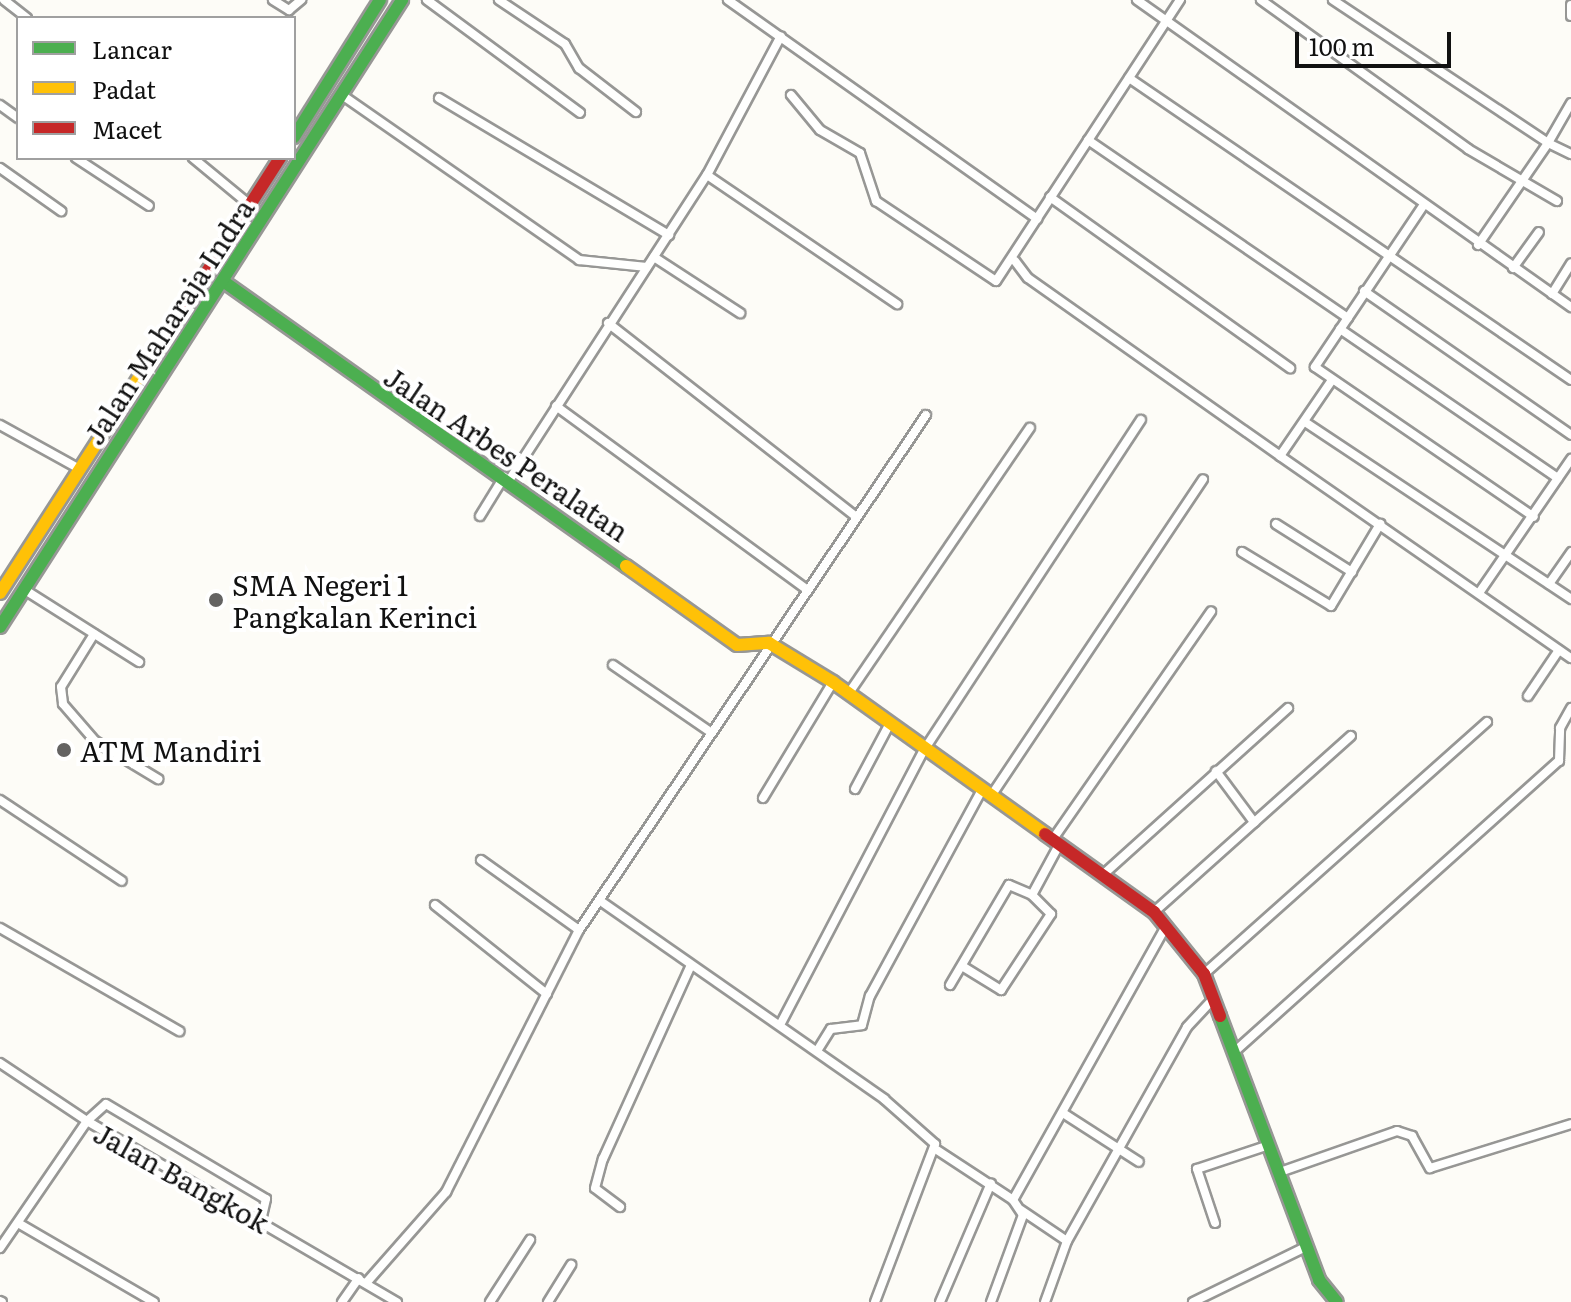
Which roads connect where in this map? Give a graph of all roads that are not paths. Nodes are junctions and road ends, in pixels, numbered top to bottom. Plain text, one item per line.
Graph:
1 (4, 0) edge
2 (273, 0) edge
3 (301, 0) edge
4 (380, 0) edge
5 (402, 0) edge
6 (427, 0) edge
7 (499, 0) edge
8 (728, 0) edge
9 (1137, 0) edge
10 (1180, 0) edge
11 (1261, 0) edge
12 (1333, 0) edge
13 (1571, 5) edge
14 (24, 16) edge
15 (1571, 16) edge
16 (1166, 21) junction
17 (781, 36) junction
18 (1129, 78) junction
19 (342, 95) junction
20 (791, 95) dead end
21 (439, 98) dead end
22 (1571, 103) edge
23 (636, 112) dead end
24 (580, 113) dead end
25 (296, 134) edge
26 (1088, 140) junction
27 (1548, 143) junction
28 (1571, 154) edge
29 (79, 160) edge
30 (195, 160) edge
31 (279, 160) edge
32 (0, 168) edge
33 (707, 175) junction
34 (266, 180) junction
35 (1522, 181) junction
36 (280, 191) junction
37 (1050, 197) junction
38 (1557, 201) dead end
39 (250, 205) junction
40 (149, 206) dead end
41 (1423, 206) junction
42 (61, 211) dead end
43 (1037, 219) junction
44 (1539, 232) dead end
45 (669, 235) junction
46 (1478, 245) junction
47 (654, 257) junction
48 (1385, 258) junction
49 (1015, 261) junction
50 (1571, 264) edge
51 (647, 267) junction
52 (1513, 268) junction
53 (223, 281) junction
54 (1364, 291) junction
55 (1552, 294) junction
56 (897, 304) dead end
57 (1571, 307) edge
58 (740, 313) dead end
59 (1348, 318) junction
60 (608, 323) junction
61 (1340, 329) junction
62 (1290, 368) dead end
63 (1332, 380) junction
64 (1571, 380) edge
65 (556, 406) junction
66 (926, 415) dead end
67 (1141, 420) dead end
68 (1305, 422) junction
69 (0, 425) edge
70 (1030, 428) dead end
71 (1571, 435) edge
72 (1280, 456) junction
73 (1571, 459) edge
74 (78, 468) junction
75 (507, 478) junction
76 (1558, 478) junction
77 (1203, 479) dead end
78 (480, 516) dead end
79 (855, 516) junction
80 (1534, 517) junction
81 (1276, 524) dead end
82 (1380, 524) junction
83 (1242, 552) dead end
84 (1571, 552) edge
85 (1504, 556) junction
86 (1352, 572) junction
87 (1549, 584) junction
88 (24, 589) junction
89 (806, 589) junction
90 (0, 593) edge
91 (1479, 593) junction
92 (1571, 599) edge
93 (1211, 612) dead end
94 (0, 627) edge
95 (94, 634) junction
96 (769, 643) junction
97 (1559, 650) junction
98 (1571, 658) edge
99 (139, 662) dead end
100 (613, 665) dead end
101 (833, 682) junction
102 (849, 693) junction
103 (1528, 696) dead end
104 (1288, 708) dead end
105 (1571, 708) edge
106 (1487, 722) dead end
107 (889, 725) junction
108 (709, 731) junction
109 (1351, 736) dead end
110 (924, 750) junction
111 (1216, 771) junction
112 (158, 779) dead end
113 (855, 789) dead end
114 (986, 793) junction
115 (763, 798) dead end
116 (0, 800) edge
117 (1254, 822) junction
118 (1056, 841) junction
119 (481, 860) dead end
120 (1106, 872) junction
121 (122, 881) dead end
122 (1032, 895) junction
123 (602, 902) junction
124 (435, 905) dead end
125 (1154, 912) junction
126 (1166, 926) junction
127 (0, 928) edge
128 (579, 930) junction
129 (691, 965) junction
130 (962, 966) junction
131 (1204, 974) junction
132 (950, 985) dead end
133 (547, 994) junction
134 (1213, 999) junction
135 (780, 1025) junction
136 (179, 1031) dead end
137 (817, 1051) junction
138 (1233, 1053) junction
139 (0, 1063) edge
140 (1063, 1113) junction
141 (87, 1121) junction
142 (1571, 1124) edge
143 (1269, 1145) junction
144 (937, 1150) junction
145 (1123, 1152) junction
146 (1139, 1162) dead end
147 (1280, 1172) junction
148 (991, 1183) junction
149 (1013, 1200) junction
150 (620, 1207) dead end
151 (1020, 1209) junction
152 (261, 1221) junction
153 (18, 1223) junction
154 (1215, 1223) dead end
155 (530, 1240) dead end
156 (1067, 1241) junction
157 (1308, 1246) junction
158 (0, 1248) edge
159 (571, 1265) dead end
160 (363, 1280) junction
161 (154, 1302) edge
162 (342, 1302) edge
163 (397, 1302) edge
164 (490, 1302) edge
165 (548, 1302) edge
166 (875, 1302) edge
167 (940, 1302) edge
168 (991, 1302) edge
169 (1045, 1302) edge
170 (1193, 1302) edge
171 (1337, 1302) edge

1 - 14 street
2 - 3 street
4 - 25 main road
5 - 19 main road, Jalan Maharaja Indra
6 - 24 street
7 - 23 street
8 - 17 street
9 - 16 street
10 - 16 street
11 - 35 street
12 - 27 street
13 - 15 street
16 - 18 street
16 - 41 street
17 - 33 street
17 - 43 street
18 - 26 street
18 - 48 street
19 - 36 main road, Jalan Maharaja Indra
19 - 51 street
20 - 49 street
21 - 45 street
22 - 27 street
26 - 37 street
26 - 59 street
27 - 28 street
27 - 35 street
29 - 40 street
30 - 39 street
31 - 34 main road, Jalan Maharaja Indra
32 - 42 street
33 - 45 street
33 - 56 street
34 - 36 main road
34 - 39 main road, Jalan Maharaja Indra
35 - 38 street
35 - 46 street
36 - 53 main road, Jalan Maharaja Indra
37 - 43 street
37 - 62 street
39 - 74 main road, Jalan Maharaja Indra
41 - 46 street
41 - 48 street
43 - 49 street
44 - 52 street
45 - 47 street
46 - 52 street
47 - 51 street
47 - 58 street
48 - 54 street
48 - 64 street
49 - 72 street
50 - 55 street
51 - 60 street
52 - 55 street
53 - 75 main road, Jalan Arbes Peralatan
53 - 88 main road, Jalan Maharaja Indra
54 - 59 street
54 - 71 street
55 - 57 street
59 - 61 street
60 - 65 street
60 - 79 street
61 - 63 street
61 - 76 street
63 - 68 street
63 - 80 street
65 - 75 street
65 - 89 street
66 - 79 street
67 - 110 street
68 - 72 street
68 - 85 street
69 - 74 street
70 - 102 street
72 - 82 street
73 - 76 street
74 - 90 main road, Jalan Maharaja Indra
75 - 78 street
75 - 96 main road, Jalan Arbes Peralatan
76 - 80 street
77 - 114 street
79 - 89 street
80 - 85 street
81 - 86 street
82 - 86 street
82 - 91 street
83 - 86 street
84 - 87 street
85 - 87 street
85 - 91 street
87 - 92 street
88 - 94 main road, Jalan Maharaja Indra
88 - 95 street
89 - 96 street
91 - 97 street
93 - 118 street
95 - 99 street
95 - 112 street
96 - 101 main road
96 - 108 street
97 - 98 street
97 - 103 street
100 - 108 street
101 - 102 main road
101 - 115 street
102 - 107 main road
104 - 111 street
105 - 138 street
106 - 131 street
107 - 110 main road
107 - 113 street
108 - 123 street
109 - 117 street
110 - 114 main road
110 - 135 street
111 - 117 street
111 - 120 street
114 - 118 main road
114 - 137 street
116 - 121 street
117 - 125 street
118 - 120 main road
118 - 122 street
119 - 128 street
120 - 125 main road
122 - 130 street
122 - 130 street
123 - 128 street
123 - 129 street
124 - 133 street
125 - 126 main road
126 - 131 main road
126 - 140 street
127 - 136 street
128 - 133 street
129 - 135 street
129 - 150 street
130 - 132 street
131 - 134 main road
133 - 160 street
134 - 138 main road
134 - 145 street
135 - 137 street
137 - 144 street
138 - 143 main road
139 - 141 street
140 - 145 street
140 - 149 street
141 - 152 street, Jalan Bangkok
141 - 152 street
141 - 153 street, Jalan Bangkok
142 - 147 street
143 - 147 main road
143 - 154 street
144 - 148 street
144 - 166 street
145 - 146 street
145 - 156 street
147 - 157 main road
148 - 149 street
148 - 167 street
149 - 151 street
151 - 156 street
151 - 168 street
152 - 160 street, Jalan Bangkok
153 - 158 street, Jalan Bangkok
153 - 161 street
155 - 164 street
156 - 169 street
157 - 170 street
157 - 171 main road
159 - 165 street
160 - 162 street
160 - 163 street, Jalan Bangkok

